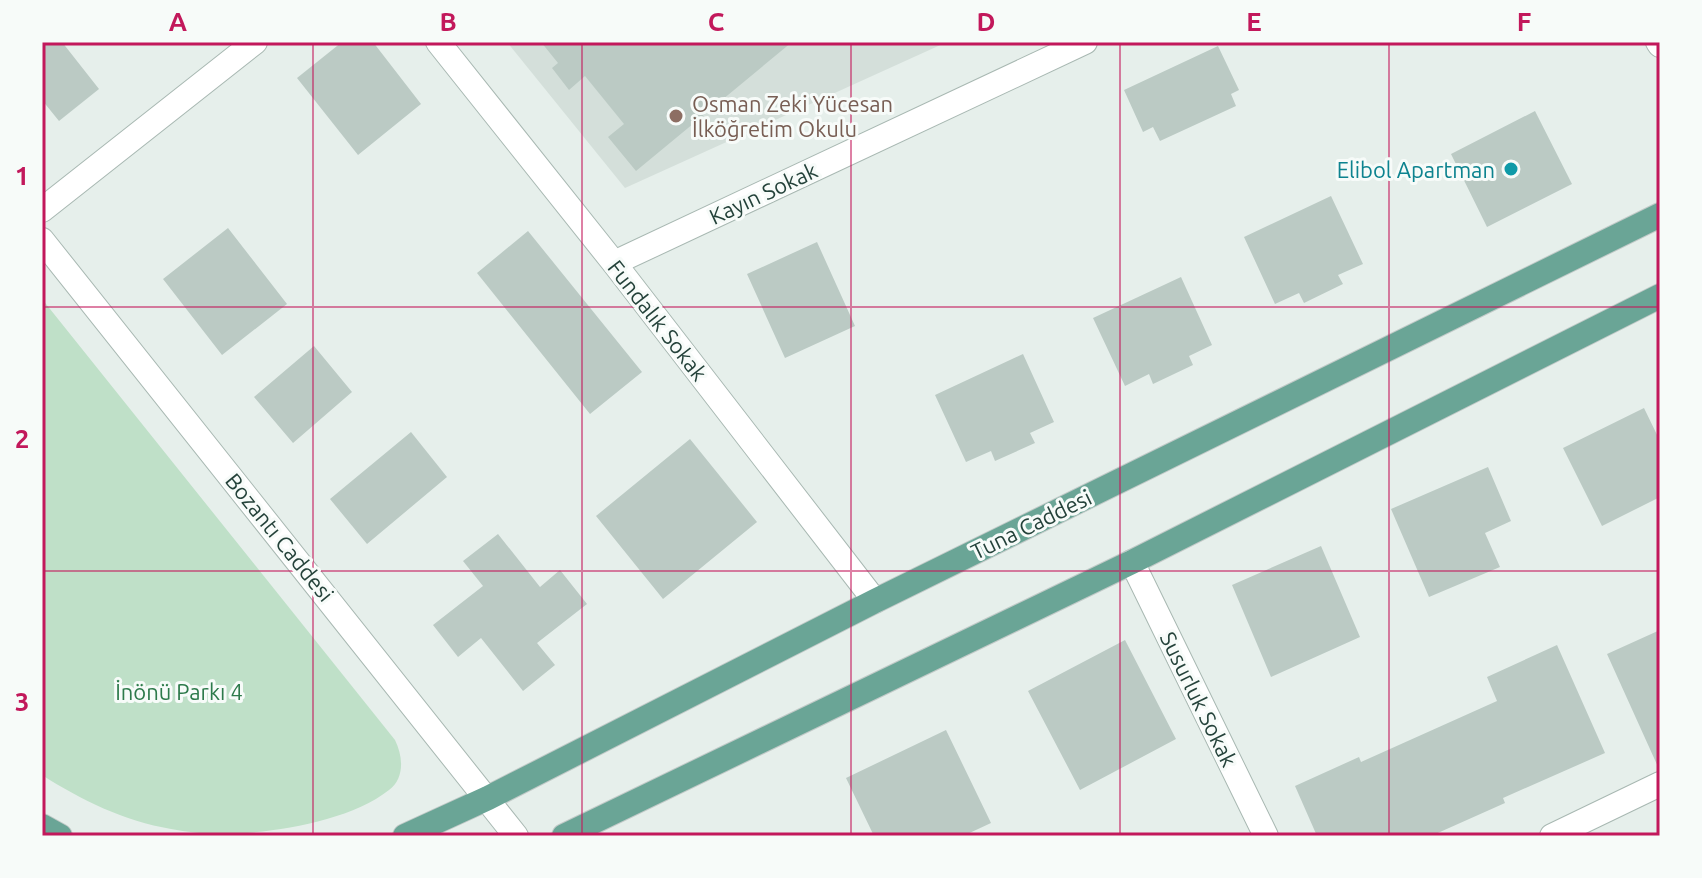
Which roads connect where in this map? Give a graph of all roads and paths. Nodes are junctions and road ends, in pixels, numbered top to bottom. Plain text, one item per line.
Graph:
1 (255, 42) edge
2 (438, 42) edge
3 (1085, 42) edge
4 (42, 210) edge
5 (1660, 215) edge
6 (42, 240) edge
7 (614, 263) junction
8 (1660, 296) edge
9 (1132, 562) junction
10 (875, 601) junction
11 (1660, 784) edge
12 (488, 798) junction
13 (42, 826) edge
14 (60, 836) edge
15 (405, 836) edge
16 (516, 836) edge
17 (564, 836) edge
18 (1266, 836) edge
19 (1552, 836) edge

1 - 4 street
2 - 7 street, Fundalık Sokak
3 - 7 street, Kayın Sokak
5 - 10 main road, Tuna Caddesi
6 - 12 street, Bozantı Caddesi
7 - 10 street, Fundalık Sokak
8 - 9 main road
9 - 17 main road
9 - 18 street, Susurluk Sokak
10 - 12 main road, Tuna Caddesi
11 - 19 street
12 - 15 main road, Tuna Caddesi
12 - 16 street, Bozantı Caddesi
13 - 14 main road

